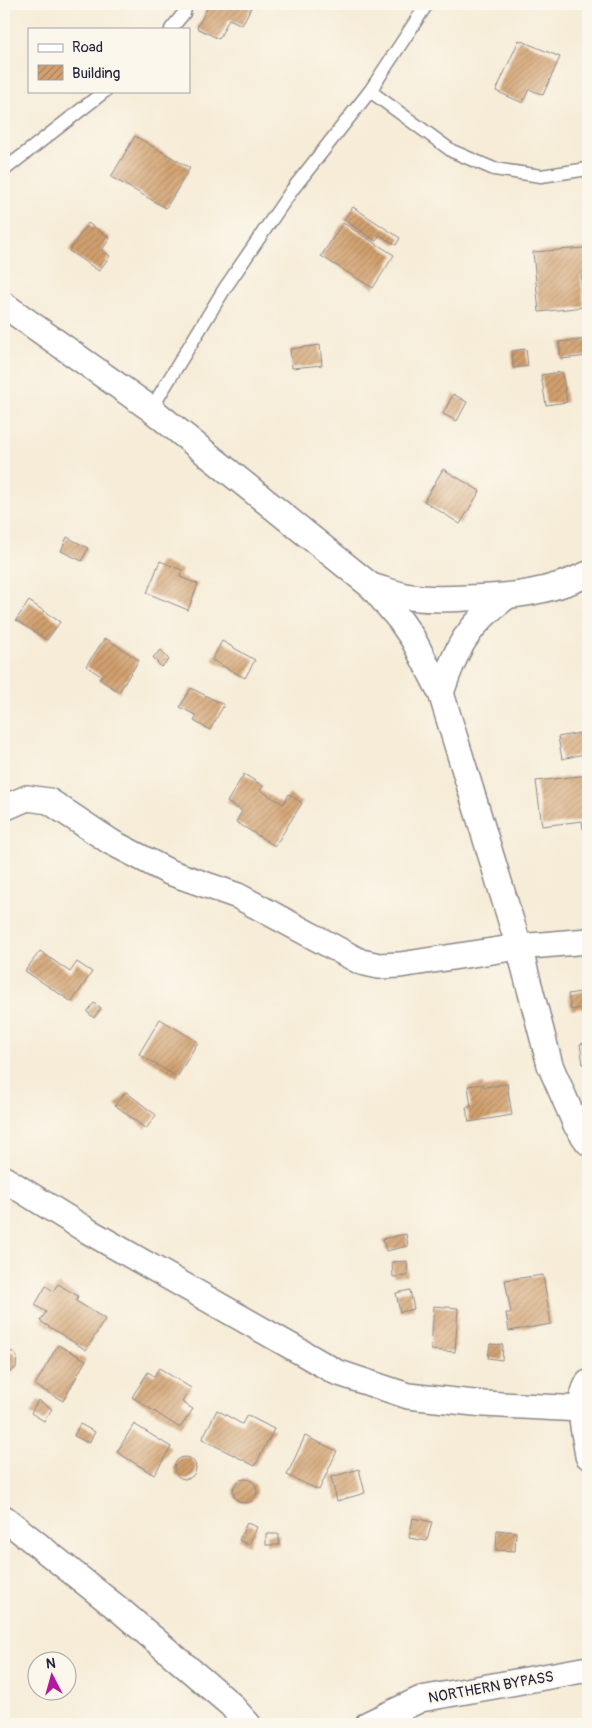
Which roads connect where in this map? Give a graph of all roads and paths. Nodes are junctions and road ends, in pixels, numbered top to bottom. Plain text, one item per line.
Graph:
1 (186, 4) edge
2 (428, 4) edge
3 (173, 28) edge
4 (370, 91) junction
5 (104, 92) edge
6 (588, 169) edge
7 (4, 170) edge
8 (4, 306) edge
9 (151, 409) junction
10 (588, 574) edge
11 (371, 586) junction
12 (506, 597) junction
13 (441, 693) junction
14 (4, 808) edge
15 (588, 941) edge
16 (519, 947) junction
17 (588, 1142) edge
18 (4, 1179) edge
19 (588, 1383) edge
20 (584, 1409) edge
21 (588, 1456) edge
22 (4, 1518) edge
23 (588, 1669) edge
24 (248, 1724) edge
25 (368, 1724) edge

1 - 3 lane
2 - 4 lane
4 - 6 lane
4 - 9 lane
5 - 7 lane
8 - 9 street
9 - 11 street
10 - 12 street
11 - 12 street
11 - 13 street
12 - 13 street
13 - 16 street
14 - 16 street
15 - 16 street
16 - 17 street
18 - 20 street
19 - 20 street
20 - 21 street
22 - 24 street
23 - 25 street, NORTHERN BYPASS

